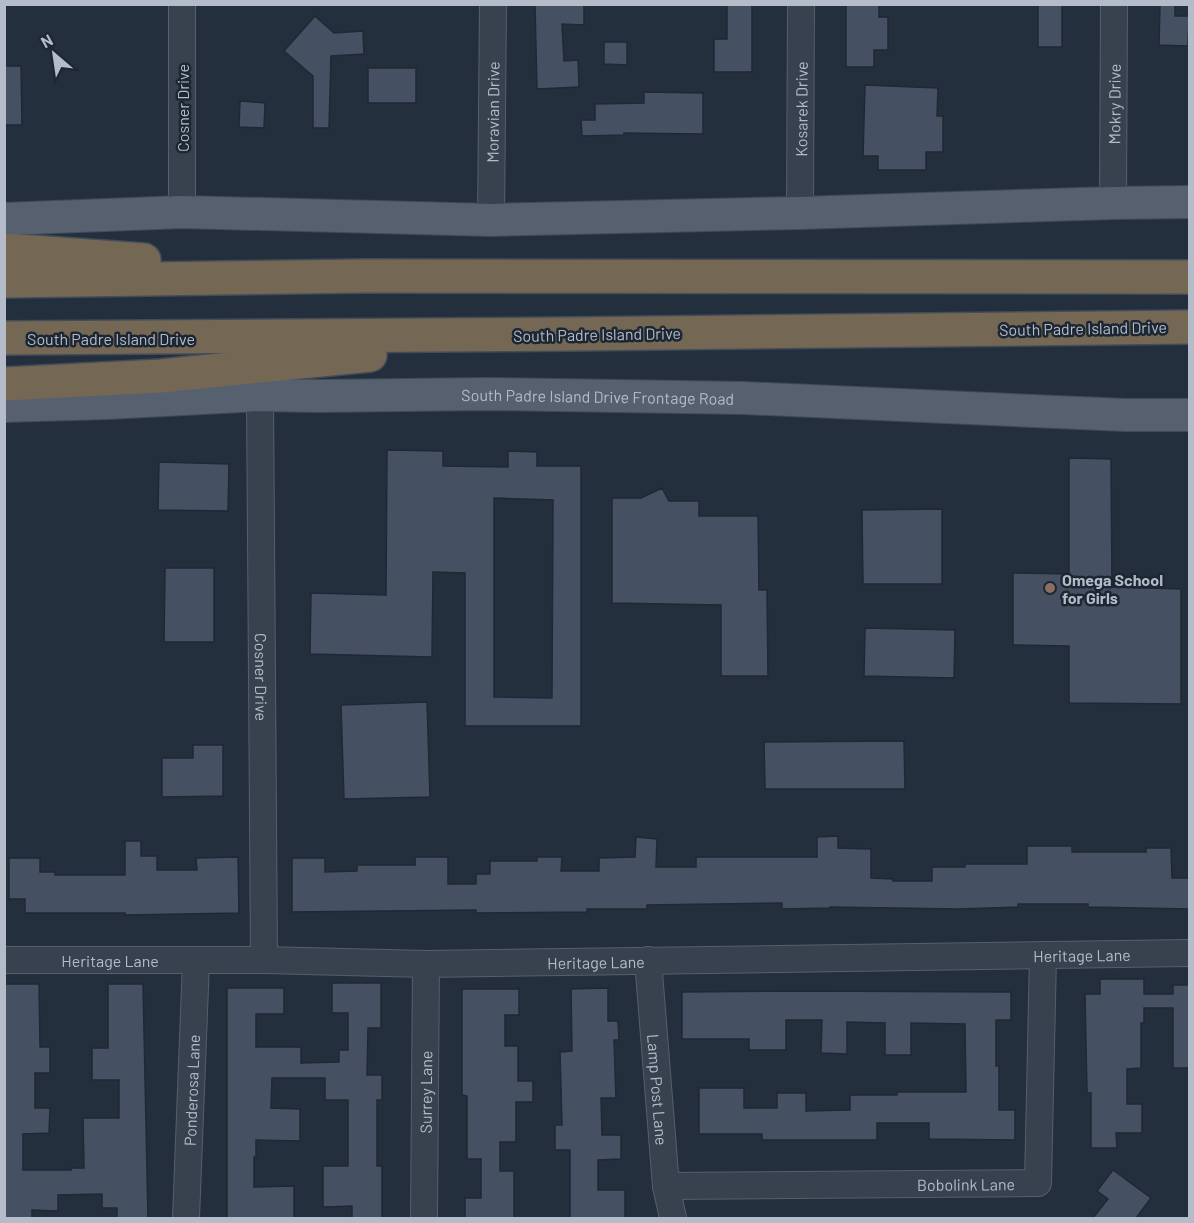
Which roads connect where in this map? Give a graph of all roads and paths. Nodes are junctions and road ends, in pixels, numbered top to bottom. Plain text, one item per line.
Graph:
1 (182, 4) edge
2 (493, 4) edge
3 (801, 4) edge
4 (1114, 4) edge
5 (1190, 202) edge
6 (1113, 203) junction
7 (182, 213) junction
8 (800, 213) junction
9 (4, 219) edge
10 (491, 220) junction
11 (4, 250) edge
12 (364, 276) junction
13 (1190, 277) edge
14 (4, 281) edge
15 (1190, 327) edge
16 (572, 334) junction
17 (4, 338) edge
18 (4, 384) edge
19 (260, 395) junction
20 (4, 406) edge
21 (1190, 415) edge
22 (1190, 953) edge
23 (1043, 955) junction
24 (4, 960) edge
25 (264, 960) junction
26 (648, 960) junction
27 (196, 961) junction
28 (426, 964) junction
29 (666, 1186) junction
30 (186, 1218) edge
31 (424, 1218) edge
32 (673, 1218) edge

1 - 7 street, Cosner Drive
2 - 10 street, Moravian Drive
3 - 8 street, Kosarek Drive
4 - 6 street, Mokry Drive
5 - 6 main road
6 - 8 main road
7 - 9 main road
7 - 10 main road
8 - 10 main road
11 - 12 highway
12 - 13 highway
12 - 14 highway
15 - 16 highway, South Padre Island Drive
16 - 17 highway, South Padre Island Drive
16 - 18 highway
19 - 20 main road, South Padre Island Drive Frontage Road
19 - 21 main road, South Padre Island Drive Frontage Road
19 - 25 street, Cosner Drive
22 - 23 street, Heritage Lane
23 - 26 street, Heritage Lane
23 - 29 street, Bobolink Lane
24 - 27 street, Heritage Lane
25 - 27 street, Heritage Lane
25 - 28 street, Heritage Lane
26 - 28 street, Heritage Lane
26 - 29 street, Lamp Post Lane
27 - 30 street, Ponderosa Lane
28 - 31 street, Surrey Lane
29 - 32 street, Lamp Post Lane

